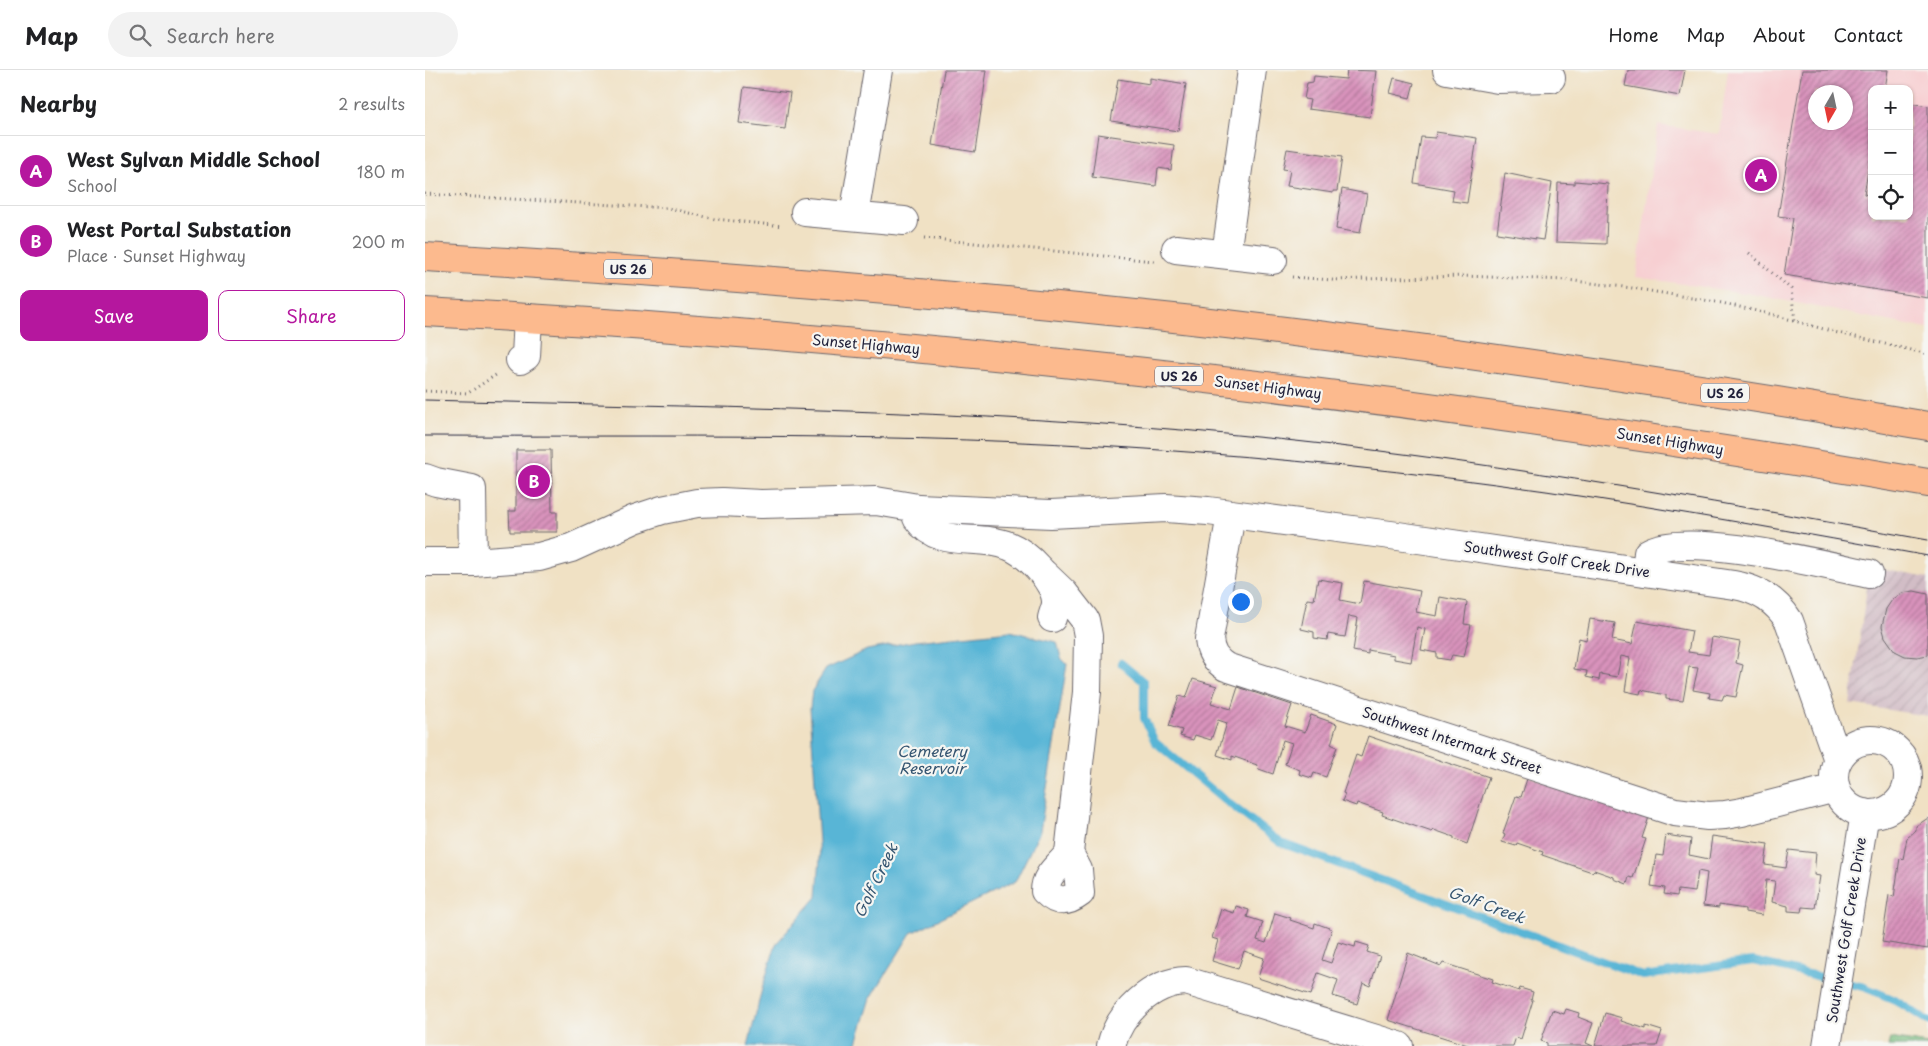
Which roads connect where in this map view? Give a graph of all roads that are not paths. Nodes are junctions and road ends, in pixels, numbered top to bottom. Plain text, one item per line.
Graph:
1 (878, 70) edge
2 (1252, 70) edge
3 (1447, 70) edge
4 (1551, 78) dead end
5 (805, 212) dead end
6 (854, 216) junction
7 (904, 221) dead end
8 (1176, 249) dead end
9 (1226, 254) junction
10 (425, 256) edge
11 (1273, 260) dead end
12 (425, 312) edge
13 (528, 318) junction
14 (520, 360) dead end
15 (1928, 426) edge
16 (425, 478) edge
17 (1928, 483) edge
18 (918, 508) junction
19 (1231, 515) junction
20 (425, 562) edge
21 (473, 562) junction
22 (1646, 572) junction
23 (1044, 574) junction
24 (1869, 574) dead end
25 (1052, 618) dead end
26 (1838, 760) junction
27 (1918, 770) edge
28 (1836, 788) junction
29 (1865, 813) junction
30 (1069, 853) dead end
31 (1827, 1044) edge
32 (1111, 1046) edge
33 (1399, 1046) edge

1 - 6 street
2 - 9 street
3 - 4 street
5 - 6 street
6 - 7 street
8 - 9 street
9 - 11 street
10 - 15 highway, US 26
12 - 13 highway, Sunset Highway / US 26
13 - 14 street
13 - 17 highway, Sunset Highway / US 26
16 - 21 street
18 - 19 street, Southwest Golf Creek Drive
18 - 21 street, Southwest Golf Creek Drive
18 - 23 street
19 - 22 street, Southwest Golf Creek Drive
19 - 28 street, Southwest Intermark Street
20 - 21 street, Southwest Golf Creek Drive
22 - 24 street
22 - 26 street, Southwest Golf Creek Drive
23 - 25 street
23 - 30 street
26 - 27 street
26 - 28 street
27 - 29 street
28 - 29 street
29 - 31 street, Southwest Golf Creek Drive
32 - 33 street

